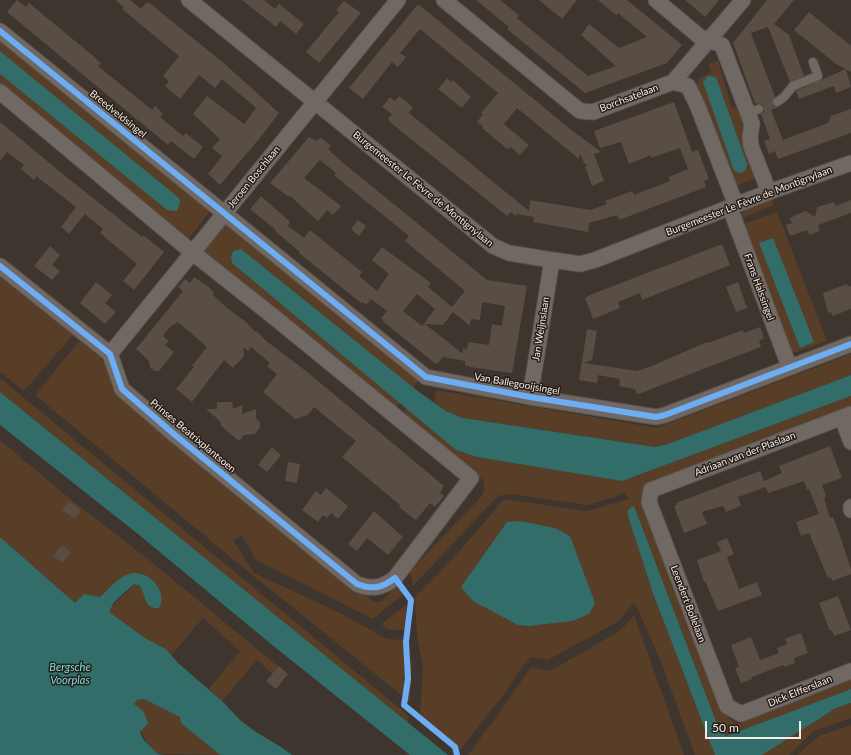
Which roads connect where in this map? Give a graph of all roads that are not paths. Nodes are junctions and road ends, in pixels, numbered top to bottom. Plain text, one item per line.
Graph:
1 (189, 0) edge
2 (398, 0) edge
3 (444, 0) edge
4 (656, 0) edge
5 (743, 0) edge
6 (0, 30) edge
7 (709, 41) junction
8 (813, 62) dead end
9 (673, 82) junction
10 (0, 92) edge
11 (777, 102) dead end
12 (314, 103) junction
13 (851, 163) edge
14 (769, 192) junction
15 (733, 207) junction
16 (224, 214) junction
17 (193, 253) junction
18 (552, 260) junction
19 (0, 266) edge
20 (851, 344) edge
21 (110, 354) junction
22 (789, 366) junction
23 (530, 397) junction
24 (846, 416) edge
25 (851, 442) edge
26 (649, 502) joint
27 (851, 671) edge
28 (727, 706) joint

1 - 12 street, Burgemeester Le Fèvre de Montignylaan
2 - 12 street, Jeroen Boschlaan
3 - 9 street, Borchsatelaan
4 - 7 street
5 - 7 street, Borchsatelaan
6 - 16 street, Breedveldsingel
7 - 9 street, Borchsatelaan
7 - 14 street
8 - 11 lane
9 - 15 street, Frans Halssingel
10 - 17 street
12 - 16 street, Jeroen Boschlaan
12 - 18 street, Burgemeester Le Fèvre de Montignylaan
13 - 14 street, Burgemeester Le Fèvre de Montignylaan
14 - 15 street, Burgemeester Le Fèvre de Montignylaan
15 - 18 street, Burgemeester Le Fèvre de Montignylaan
15 - 22 street, Frans Halssingel
16 - 17 street, Jeroen Boschlaan
16 - 23 street, Van Ballegooijsingel
17 - 21 street, Jeroen Boschlaan
17 - 21 street, Prinses Beatrixplantsoen
18 - 23 street, Jan Weijnslaan
19 - 21 street
20 - 22 street, Van Ballegooijsingel
22 - 23 street, Van Ballegooijsingel
24 - 25 street
24 - 26 street, Adriaan van der Plaslaan
26 - 28 street, Leendert Bollelaan
27 - 28 street, Dick Elfferslaan

